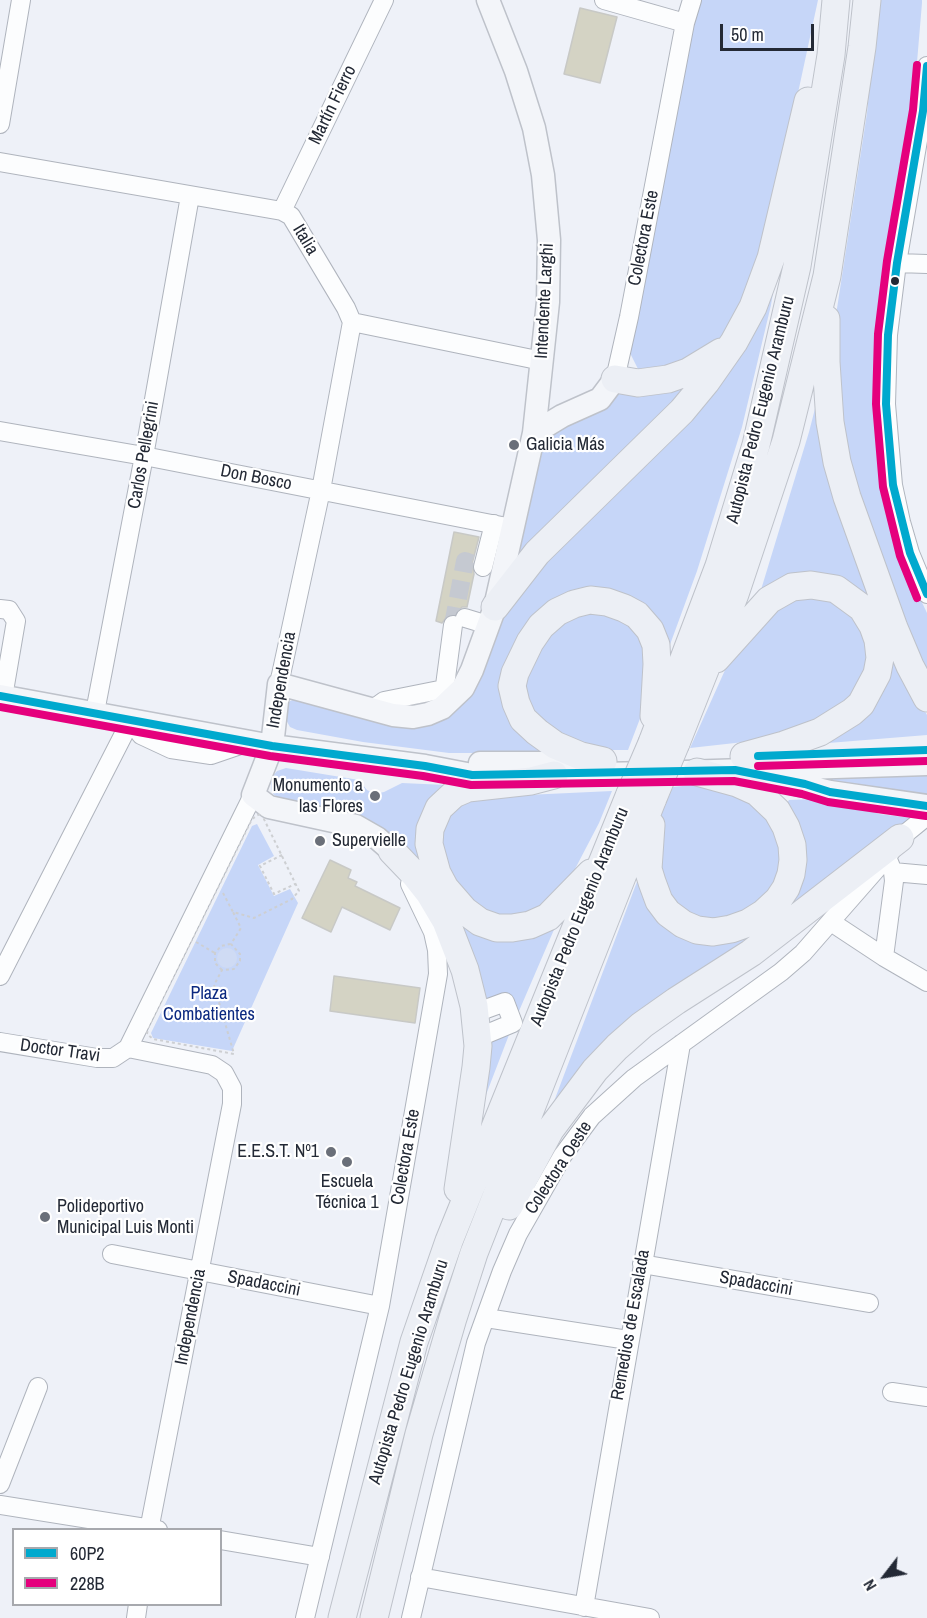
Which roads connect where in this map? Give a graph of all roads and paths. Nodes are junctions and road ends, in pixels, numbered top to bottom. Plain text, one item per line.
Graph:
1 (21, 0) edge
2 (384, 0) edge
3 (604, 0) edge
4 (692, 0) edge
5 (831, 0) edge
6 (836, 0) edge
7 (867, 0) edge
8 (492, 1) edge
9 (685, 23) junction
10 (927, 66) edge
11 (0, 124) edge
12 (0, 162) edge
13 (190, 196) junction
14 (282, 211) junction
15 (897, 263) junction
16 (927, 264) edge
17 (826, 276) junction
18 (352, 322) junction
19 (734, 342) junction
20 (542, 361) junction
21 (615, 379) junction
22 (585, 405) junction
23 (0, 431) edge
24 (534, 433) junction
25 (144, 456) junction
26 (321, 490) junction
27 (503, 526) junction
28 (927, 594) edge
29 (0, 609) edge
30 (491, 616) junction
31 (703, 674) junction
32 (279, 684) junction
33 (1, 697) edge
34 (443, 698) junction
35 (927, 698) edge
36 (95, 712) junction
37 (130, 720) junction
38 (664, 743) junction
39 (272, 746) junction
40 (927, 750) edge
41 (603, 761) junction
42 (739, 763) junction
43 (927, 764) edge
44 (425, 766) junction
45 (697, 772) junction
46 (554, 775) junction
47 (253, 795) junction
48 (642, 796) junction
49 (927, 806) edge
50 (927, 816) edge
51 (392, 851) junction
52 (282, 855) junction
53 (894, 856) junction
54 (604, 859) junction
55 (927, 875) edge
56 (295, 884) junction
57 (218, 885) junction
58 (233, 912) junction
59 (831, 922) junction
60 (191, 939) junction
61 (231, 944) junction
62 (214, 953) junction
63 (884, 957) junction
64 (222, 970) junction
65 (1, 971) edge
66 (927, 982) edge
67 (0, 1042) edge
68 (681, 1044) junction
69 (128, 1048) junction
70 (232, 1104) joint
71 (448, 1241) junction
72 (112, 1254) dead end
73 (642, 1264) junction
74 (200, 1272) junction
75 (869, 1303) dead end
76 (380, 1306) junction
77 (453, 1318) junction
78 (486, 1318) junction
79 (628, 1340) junction
80 (38, 1388) dead end
81 (892, 1392) dead end
82 (927, 1397) edge
83 (0, 1484) edge
84 (0, 1505) edge
85 (146, 1528) edge
86 (152, 1528) edge
87 (222, 1540) edge
88 (320, 1557) junction
89 (420, 1577) junction
90 (584, 1607) junction
91 (545, 1609) edge
92 (305, 1618) edge
93 (342, 1618) edge
94 (374, 1618) edge
95 (411, 1618) edge
96 (650, 1618) edge

1 - 11 street
2 - 14 street, Martín Fierro
3 - 9 street
4 - 9 street, Colectora Este
5 - 19 highway
6 - 38 highway, Autopista Pedro Eugenio Aramburu
7 - 17 highway
8 - 20 main road, Intendente Larghi
9 - 21 street, Colectora Este
10 - 15 street
12 - 13 street, Italia
13 - 14 street, Italia
13 - 25 street, Carlos Pellegrini
14 - 18 street, Italia
15 - 16 street
15 - 28 street
17 - 31 highway, Autopista Pedro Eugenio Aramburu
17 - 35 highway
18 - 20 street
18 - 26 street, Independencia
19 - 21 highway
19 - 30 highway
20 - 22 main road
20 - 24 main road, Intendente Larghi
21 - 22 main road, Colectora Este
22 - 24 main road, Colectora Este
23 - 25 street, Don Bosco
24 - 27 main road, Intendente Larghi
25 - 26 street, Don Bosco
25 - 36 street, Carlos Pellegrini
26 - 27 street, Don Bosco
26 - 32 street, Independencia
27 - 30 main road, Intendente Larghi
29 - 33 street
30 - 34 main road
30 - 34 street
31 - 38 highway, Autopista Pedro Eugenio Aramburu
31 - 42 highway
32 - 34 main road
32 - 39 main road, Independencia
33 - 36 main road
36 - 37 main road
37 - 39 main road
37 - 65 street
38 - 41 highway
38 - 48 highway, Autopista Pedro Eugenio Aramburu, bridge
39 - 44 main road
39 - 47 main road, Independencia
40 - 42 main road
41 - 42 main road
41 - 44 main road
42 - 43 main road
42 - 45 main road
42 - 49 main road
44 - 46 main road
45 - 46 main road
45 - 48 highway
46 - 54 highway
47 - 51 main road, Colectora Este
47 - 69 street, Independencia
48 - 54 highway, Autopista Pedro Eugenio Aramburu
48 - 77 highway, Autopista Pedro Eugenio Aramburu
50 - 53 street, Colectora Oeste
51 - 71 highway
51 - 76 street, Colectora Este
52 - 56 path
52 - 56 path
52 - 57 path
53 - 55 street
53 - 59 street, Colectora Oeste
53 - 63 street
53 - 77 highway
54 - 71 highway, Autopista Pedro Eugenio Aramburu
56 - 58 path
57 - 58 path
57 - 60 path
58 - 61 path
59 - 63 street
59 - 68 street, Colectora Oeste
60 - 62 path
60 - 64 path
61 - 62 path
61 - 64 path
62 - 64 path
63 - 66 street
67 - 69 street, Doctor Travi
68 - 73 street, Remedios de Escalada
68 - 78 street, Colectora Oeste
69 - 70 street, Doctor Travi
70 - 74 street, Independencia
71 - 93 highway, Autopista Pedro Eugenio Aramburu
72 - 74 street, Spadaccini
73 - 75 street, Spadaccini
73 - 79 street, Remedios de Escalada
74 - 76 street, Spadaccini
74 - 86 street, Independencia
76 - 88 street, Colectora Este
77 - 94 highway, Autopista Pedro Eugenio Aramburu
78 - 79 street
78 - 89 street, Colectora Oeste
79 - 90 street, Remedios de Escalada
80 - 83 street
81 - 82 street
84 - 85 street
87 - 88 street
88 - 92 street, Colectora Este
89 - 91 street
89 - 95 street, Colectora Oeste
90 - 91 street
90 - 96 street

